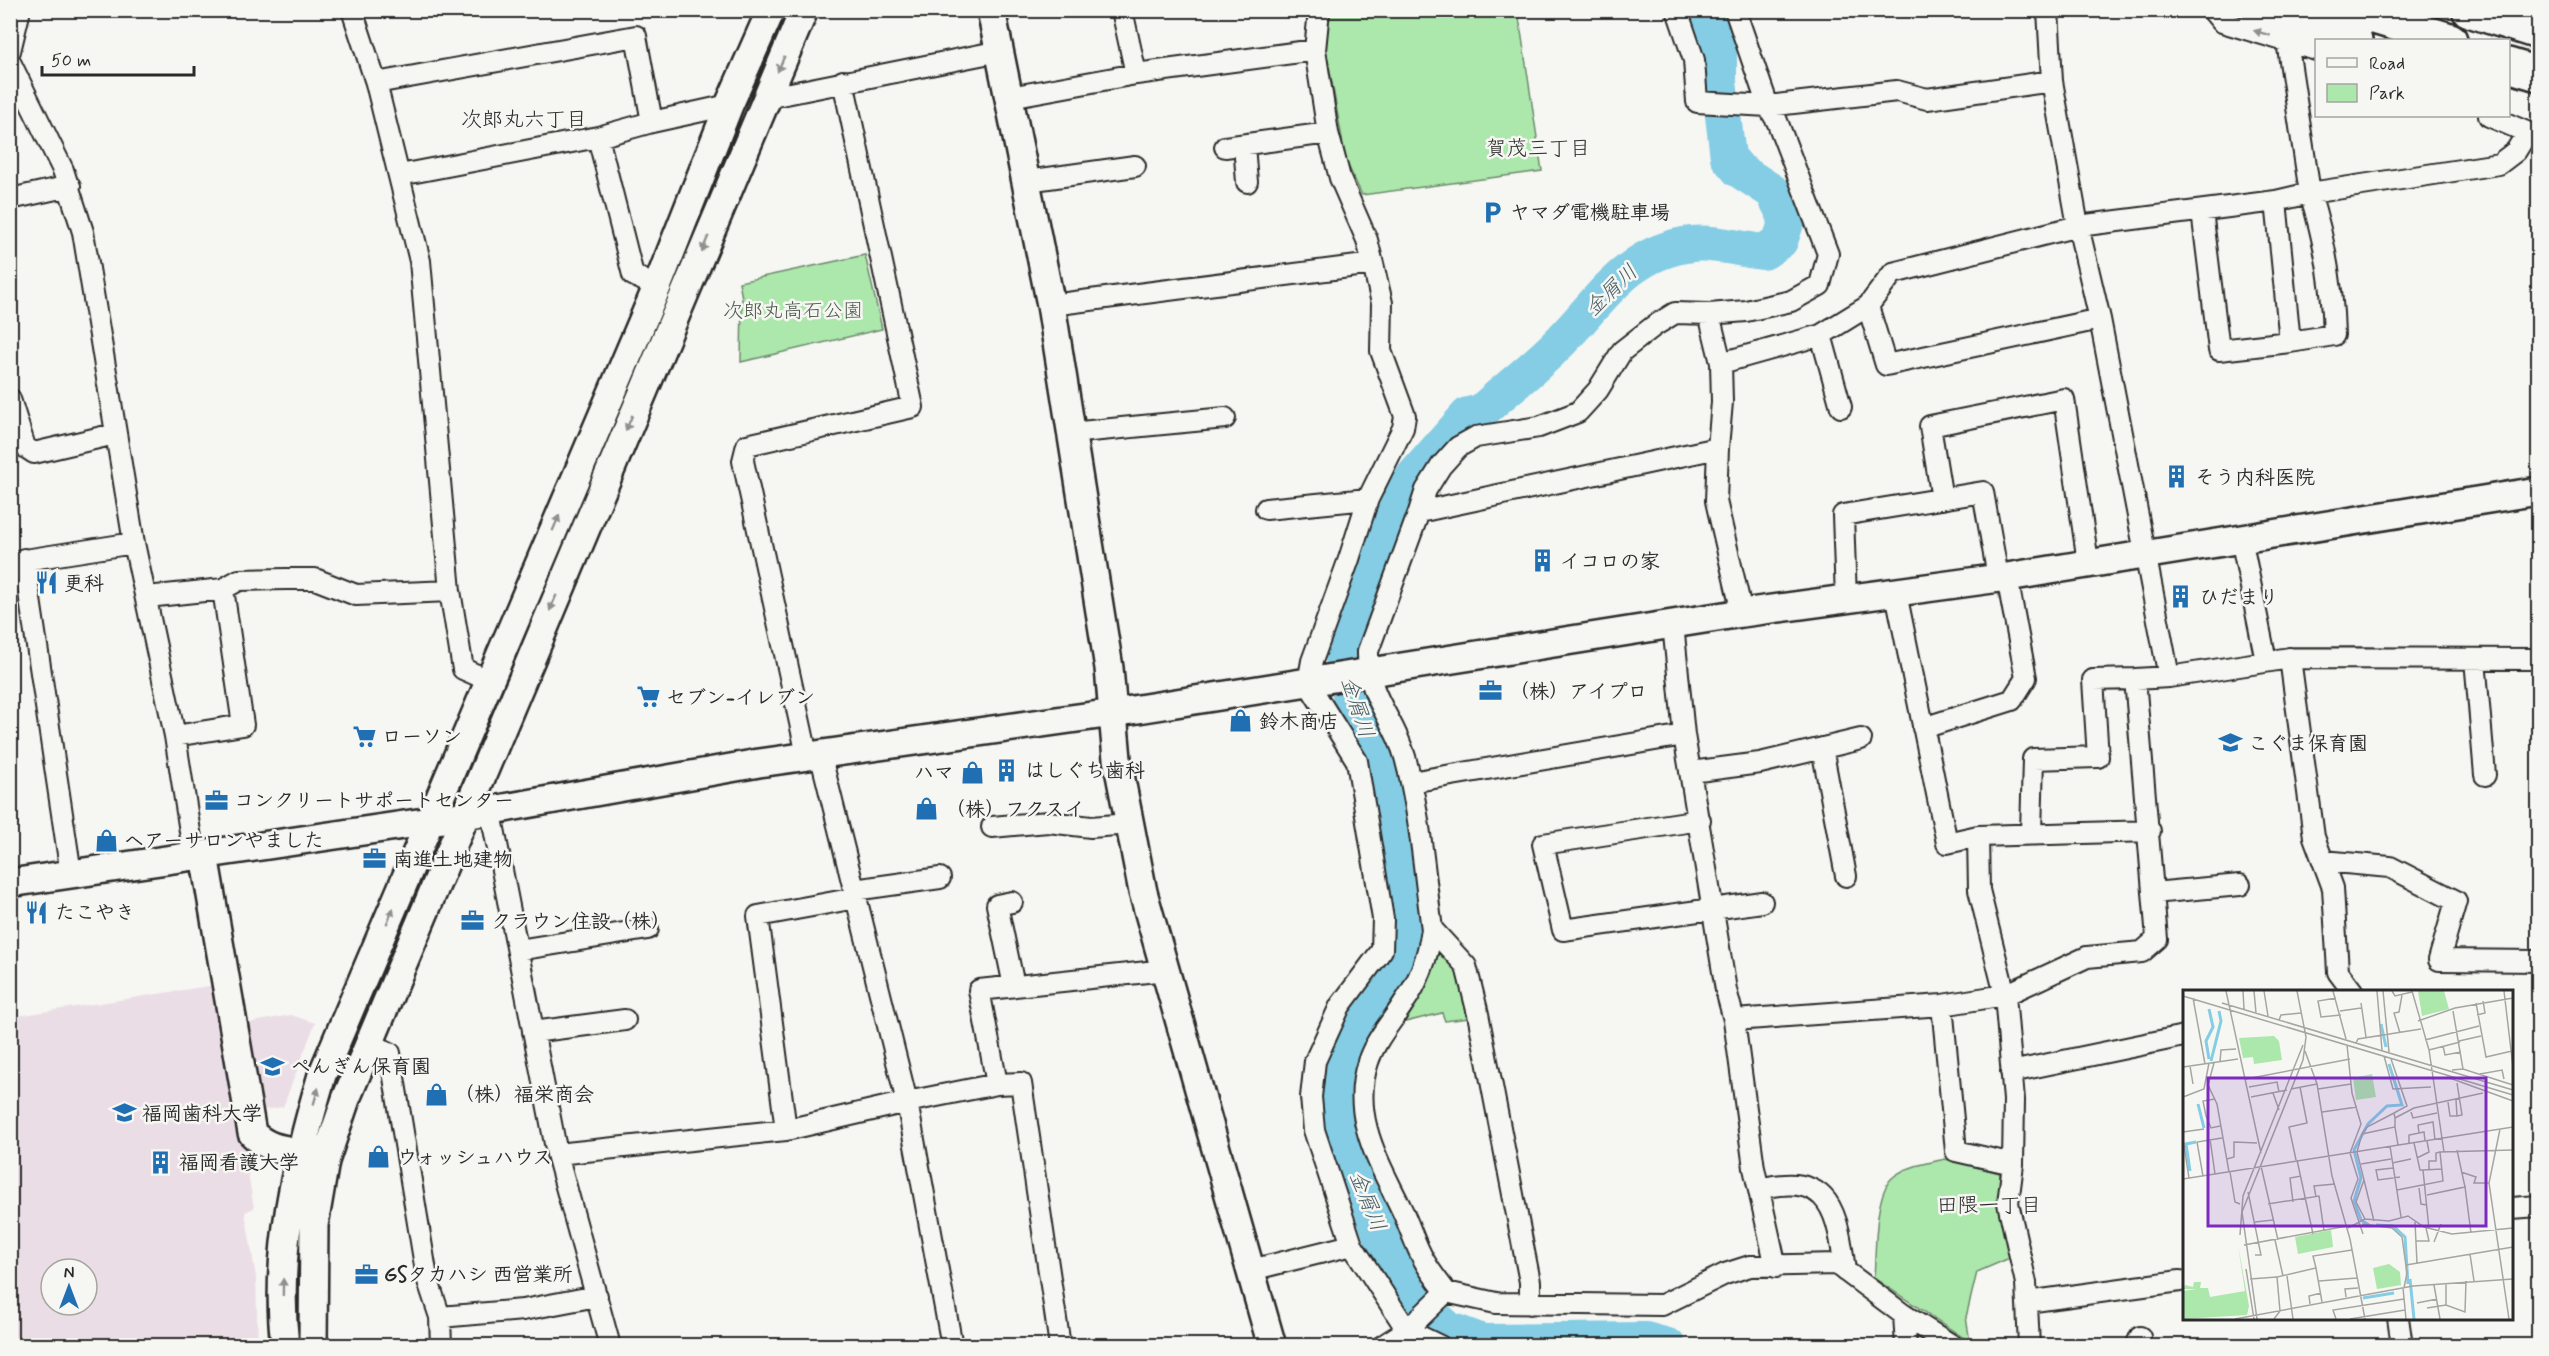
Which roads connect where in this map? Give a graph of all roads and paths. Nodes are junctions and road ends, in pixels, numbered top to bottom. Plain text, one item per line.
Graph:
1 (20, 10) edge
2 (352, 10) edge
3 (771, 10) edge
4 (804, 10) edge
5 (991, 10) edge
6 (1122, 10) edge
7 (1318, 10) edge
8 (1677, 10) edge
9 (1734, 10) edge
10 (2048, 10) edge
11 (2211, 10) edge
12 (2258, 10) edge
13 (2333, 10) edge
14 (2350, 10) edge
15 (2469, 10) edge
16 (2492, 10) edge
17 (2538, 24) edge
18 (2538, 32) edge
19 (2352, 39) edge
20 (2429, 39) edge
21 (2447, 39) edge
22 (2287, 41) junction
23 (1315, 50) junction
24 (2315, 50) edge
25 (10, 51) edge
26 (1000, 51) junction
27 (2510, 59) edge
28 (10, 62) edge
29 (2510, 66) edge
30 (2538, 67) edge
31 (1136, 74) junction
32 (2538, 74) edge
33 (843, 81) junction
34 (2052, 81) junction
35 (376, 83) junction
36 (2510, 89) edge
37 (1010, 97) junction
38 (766, 98) junction
39 (2538, 98) edge
40 (729, 105) junction
41 (1768, 106) junction
42 (2491, 117) edge
43 (652, 122) junction
44 (1328, 133) junction
45 (2533, 135) edge
46 (598, 137) junction
47 (1135, 166) dead end
48 (400, 175) junction
49 (1027, 181) junction
50 (1247, 182) dead end
51 (70, 186) junction
52 (2310, 193) junction
53 (10, 199) edge
54 (2276, 201) junction
55 (2202, 210) junction
56 (2078, 226) junction
57 (1373, 264) junction
58 (657, 287) junction
59 (1051, 305) junction
60 (1868, 306) junction
61 (1708, 315) junction
62 (2100, 319) junction
63 (1821, 335) junction
64 (2290, 342) junction
65 (1721, 363) junction
66 (10, 399) edge
67 (1841, 407) dead end
68 (1225, 418) dead end
69 (1070, 433) junction
70 (115, 434) junction
71 (1718, 448) junction
72 (2538, 491) edge
73 (1368, 499) junction
74 (1942, 499) junction
75 (1266, 509) dead end
76 (1419, 512) junction
77 (2241, 538) junction
78 (134, 543) junction
79 (2145, 553) junction
80 (17, 561) edge
81 (2088, 562) junction
82 (2003, 577) junction
83 (223, 589) junction
84 (450, 591) junction
85 (1896, 593) junction
86 (147, 597) junction
87 (1846, 599) junction
88 (1742, 613) junction
89 (1672, 624) junction
90 (2290, 658) junction
91 (2475, 659) junction
92 (2538, 659) edge
93 (2266, 661) junction
94 (1367, 673) junction
95 (2169, 677) junction
96 (2135, 679) junction
97 (488, 680) junction
98 (1308, 683) junction
99 (1113, 713) junction
100 (1923, 728) junction
101 (1684, 735) junction
102 (176, 736) junction
103 (1861, 739) dead end
104 (1822, 748) junction
105 (814, 754) junction
106 (1691, 772) junction
107 (2486, 775) dead end
108 (1411, 782) junction
109 (490, 808) junction
110 (465, 815) junction
111 (1700, 820) junction
112 (431, 821) junction
113 (1129, 824) junction
114 (992, 827) dead end
115 (2150, 831) junction
116 (2031, 833) junction
117 (1978, 836) junction
118 (199, 856) junction
119 (2323, 861) junction
120 (71, 874) junction
121 (1846, 876) dead end
122 (940, 878) dead end
123 (10, 883) edge
124 (2240, 885) dead end
125 (2153, 893) junction
126 (855, 894) junction
127 (1012, 902) dead end
128 (1762, 902) dead end
129 (1712, 910) junction
130 (648, 929) dead end
131 (1432, 929) junction
132 (518, 950) junction
133 (2538, 961) edge
134 (1166, 970) junction
135 (1014, 986) junction
136 (2352, 990) edge
137 (2005, 995) junction
138 (1942, 1005) junction
139 (625, 1020) dead end
140 (1734, 1020) junction
141 (533, 1032) junction
142 (2183, 1036) edge
143 (368, 1042) junction
144 (2011, 1072) junction
145 (997, 1084) junction
146 (907, 1102) junction
147 (786, 1130) junction
148 (299, 1152) junction
149 (557, 1154) junction
150 (2013, 1164) junction
151 (1761, 1189) junction
152 (2538, 1206) edge
153 (2513, 1208) edge
154 (1352, 1245) junction
155 (1776, 1267) junction
156 (1251, 1269) junction
157 (1845, 1271) junction
158 (2180, 1281) dead end
159 (1446, 1292) junction
160 (597, 1296) junction
161 (2027, 1302) junction
162 (1530, 1304) junction
163 (1904, 1315) junction
164 (440, 1317) junction
165 (2398, 1320) edge
166 (1409, 1338) edge
167 (285, 1346) edge
168 (313, 1346) edge
169 (441, 1346) edge
170 (610, 1346) edge
171 (952, 1346) edge
172 (1060, 1346) edge
173 (1272, 1346) edge
174 (1382, 1346) edge
175 (1440, 1346) edge
176 (1906, 1346) edge
177 (1953, 1346) edge
178 (2030, 1346) edge
179 (2402, 1346) edge

1 - 25 street
2 - 35 street
3 - 40 street
4 -> 38 street
5 - 26 street
6 - 31 street
7 - 23 street
8 - 41 street
9 - 41 street
10 - 34 street
22 -> 11 street
12 - 19 highway
13 - 20 highway
14 - 21 highway
15 - 18 highway
16 - 17 highway
22 - 24 street
22 - 52 street
23 - 31 street
23 - 44 street
26 - 33 street
26 - 37 street
27 - 30 highway
28 - 51 street
29 - 32 highway
31 - 37 street
33 - 38 street
33 - 105 street
34 - 41 street
34 - 56 street
35 - 43 street
35 - 48 street
36 - 39 highway
37 - 49 street
38 -> 110 street
40 - 43 street
40 - 58 street
41 - 61 street
42 - 45 street
43 - 46 street
44 - 50 street
44 - 57 street
45 - 52 street
46 - 48 street
46 - 58 street
47 - 49 street
48 - 84 street
49 - 59 street
51 - 53 street
51 - 70 street
52 - 54 street
52 - 64 street
54 - 55 street
54 - 64 street
55 - 56 street
55 - 64 street
56 - 60 street
56 - 62 street
57 - 59 street
57 - 73 street
97 -> 58 street
59 - 69 street
60 - 62 street
60 - 63 street
61 - 65 street
61 - 76 street
62 - 79 street
63 - 65 street
63 - 67 street
65 - 71 street
66 - 70 street
68 - 69 street
69 - 99 street
70 - 78 street
71 - 76 street
71 - 88 street
72 - 77 street
73 - 75 street
73 - 98 street
74 - 81 street
74 - 82 street
74 - 87 street
76 - 94 street
77 - 79 street
77 - 93 street
78 - 80 street
78 - 86 street
79 - 81 street
79 - 95 street
80 - 120 street
81 - 82 street
82 - 85 street
82 - 100 street
83 - 84 street
83 - 86 street
83 - 102 street
84 - 97 street
85 - 87 street
85 - 100 street
86 - 102 street
87 - 88 street
88 - 89 street
89 - 94 street
89 - 101 street
90 - 91 street
90 - 93 street
90 - 119 street
91 - 92 street
91 - 107 street
93 - 95 street
94 - 98 street
94 - 108 street
95 - 96 street
96 - 115 street
96 - 116 street
97 - 112 street
98 - 99 street
98 - 154 street
99 - 105 street
99 - 113 street
100 - 117 street
101 - 106 street
101 - 108 street
102 - 118 street
103 - 104 street
104 - 106 street
104 - 121 street
105 - 109 street
105 - 126 street
106 - 111 street
108 - 131 street
109 - 110 street
109 - 132 street
110 - 112 street
110 - 143 street
111 - 129 street
111 - 129 street
112 - 118 street
148 -> 112 street
113 - 114 street
113 - 134 street
115 - 116 street
115 - 125 street
116 - 117 street
117 - 137 street
118 - 120 street
118 - 148 street
119 - 133 street
119 - 136 street
120 - 123 street
122 - 126 street
124 - 125 street
125 - 137 street
126 - 146 street
126 - 147 street
127 - 135 street
128 - 129 street
129 - 140 street
130 - 132 street
131 - 159 street
131 - 162 street
132 - 141 street
134 - 135 street
134 - 156 street
135 - 145 street
137 - 138 street
137 - 144 street
138 - 140 street
138 - 150 street
139 - 141 street
140 - 151 street
141 - 149 street
142 - 144 street
143 - 164 street
143 - 168 street
144 - 150 street
145 - 146 street
145 - 172 street
146 - 147 street
146 - 171 street
147 - 149 street
167 -> 148 street
149 - 160 street
150 - 161 street
151 - 155 street
151 - 157 street
152 - 153 street
154 - 156 street
154 - 166 street
155 - 157 street
155 - 162 street
156 - 173 street
157 - 163 street
158 - 161 street
159 - 162 street
159 - 166 street
160 - 164 street
160 - 170 street
161 - 178 street
163 - 176 street
163 - 177 street
164 - 169 street
165 - 179 street
166 - 174 street
166 - 175 street

